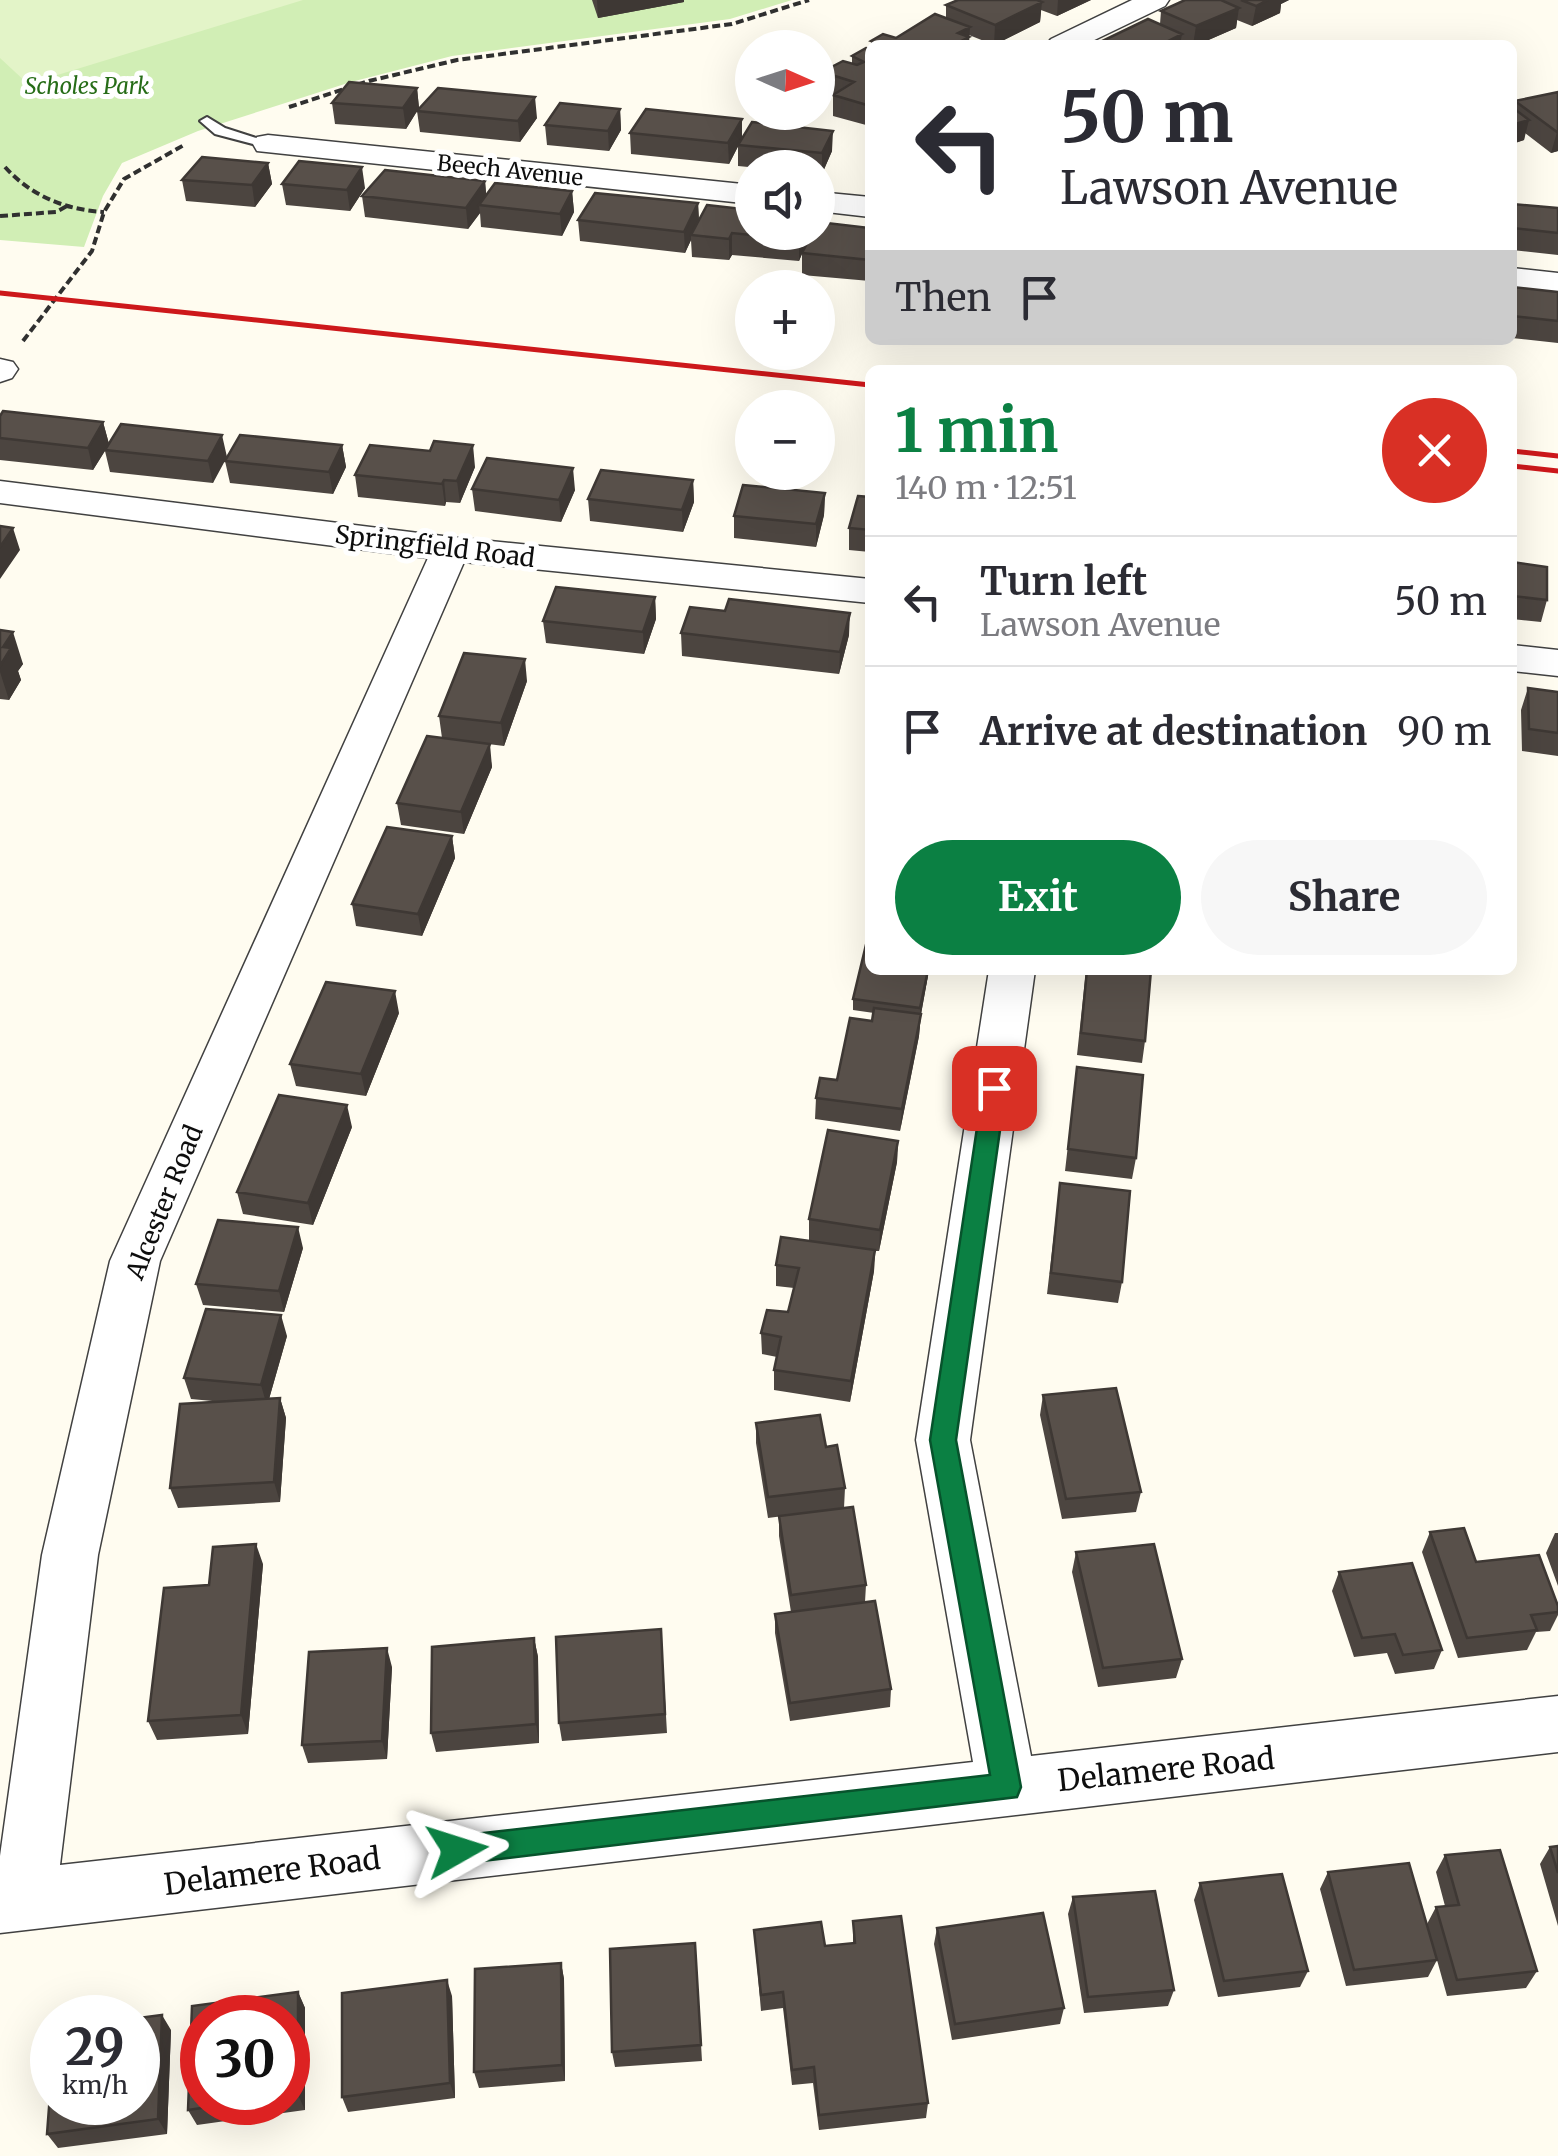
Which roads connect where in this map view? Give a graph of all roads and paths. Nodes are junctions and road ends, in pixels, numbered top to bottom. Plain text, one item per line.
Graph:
1 (809, 0) edge
2 (1154, 0) edge
3 (1071, 40) edge
4 (214, 126) junction
5 (268, 144) joint
6 (4, 167) dead end
7 (735, 193) edge
8 (835, 204) edge
9 (68, 206) junction
10 (865, 207) edge
11 (104, 212) junction
12 (0, 216) edge
13 (1517, 279) edge
14 (1558, 283) edge
15 (0, 370) edge
16 (0, 492) edge
17 (451, 549) junction
18 (865, 590) edge
19 (1517, 659) edge
20 (1558, 663) edge
21 (1011, 975) edge
22 (1558, 1724) edge
23 (1006, 1787) junction
24 (13, 1900) edge

1 - 4 path
2 - 3 street
4 - 5 lane
4 - 11 path
5 - 7 street, Beech Avenue
6 - 9 path
8 - 10 street
9 - 11 path
9 - 12 path
11 - 15 path
13 - 14 street
16 - 17 street, Springfield Road
17 - 18 street, Springfield Road
17 - 24 street, Alcester Road
19 - 20 street
21 - 23 street
22 - 23 street, Delamere Road
23 - 24 street, Delamere Road

